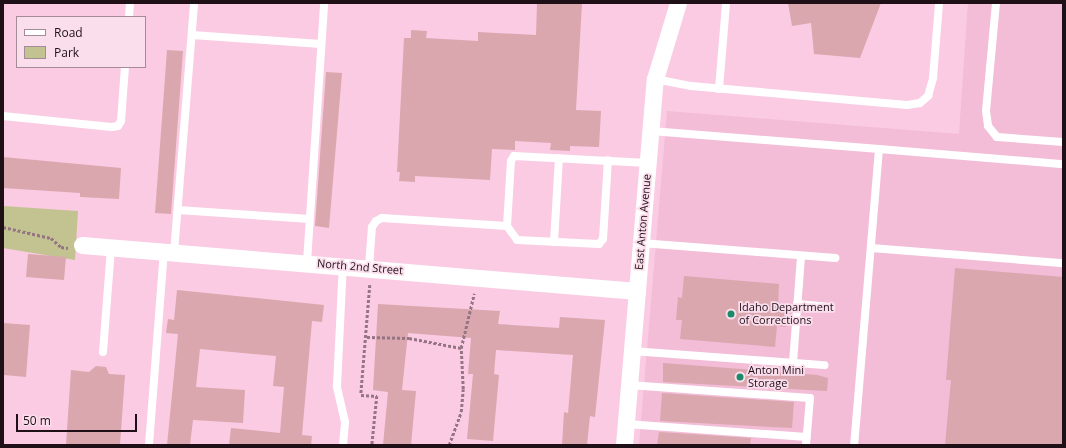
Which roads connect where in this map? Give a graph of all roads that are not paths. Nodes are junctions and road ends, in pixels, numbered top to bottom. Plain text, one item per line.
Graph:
1 (130, 3) edge
2 (194, 3) edge
3 (324, 3) edge
4 (678, 3) edge
5 (726, 3) edge
6 (939, 3) edge
7 (996, 3) edge
8 (129, 16) edge
9 (192, 35) junction
10 (321, 44) junction
11 (125, 68) edge
12 (655, 79) junction
13 (719, 88) junction
14 (3, 116) edge
15 (651, 131) junction
16 (1063, 142) edge
17 (879, 149) junction
18 (559, 158) junction
19 (608, 160) junction
20 (648, 163) junction
21 (1063, 164) edge
22 (178, 210) junction
23 (310, 219) junction
24 (507, 226) junction
25 (554, 242) junction
26 (641, 243) junction
27 (82, 245) road end
28 (111, 248) junction
29 (871, 248) junction
30 (169, 252) junction
31 (801, 256) junction
32 (835, 258) dead end
33 (307, 262) junction
34 (1063, 263) edge
35 (343, 266) junction
36 (369, 267) junction
37 (637, 291) junction
38 (797, 304) junction
39 (832, 307) dead end
40 (632, 351) junction
41 (103, 352) dead end
42 (793, 363) junction
43 (824, 365) dead end
44 (629, 386) junction
45 (626, 424) junction
46 (806, 441) edge
47 (149, 445) edge
48 (343, 445) edge
49 (624, 445) edge
50 (854, 445) edge

1 - 8 lane
2 - 9 lane
3 - 10 lane
4 - 12 street, East Anton Avenue
5 - 13 lane
6 - 13 lane
7 - 16 lane
9 - 10 lane
9 - 22 lane
10 - 23 lane
11 - 14 lane
12 - 13 lane
12 - 15 street, East Anton Avenue
15 - 17 lane
15 - 20 street, East Anton Avenue
17 - 21 lane
17 - 29 lane
18 - 19 lane
18 - 24 lane
18 - 25 lane
19 - 20 lane
19 - 25 lane
20 - 26 street, East Anton Avenue
22 - 23 lane
22 - 30 lane
23 - 33 lane
24 - 25 lane
24 - 36 lane
26 - 31 lane
26 - 37 street, East Anton Avenue
27 - 28 street, North 2nd Street
28 - 30 street, North 2nd Street
28 - 41 lane
29 - 34 lane
29 - 50 lane
30 - 33 street, North 2nd Street
30 - 47 lane
31 - 32 lane
31 - 38 lane
33 - 35 street, North 2nd Street
35 - 36 street, North 2nd Street
35 - 48 lane
36 - 37 street, North 2nd Street
37 - 40 street, East Anton Avenue
38 - 39 lane
38 - 42 lane
40 - 42 lane
40 - 44 street, East Anton Avenue
42 - 43 lane
44 - 45 street, East Anton Avenue
44 - 46 lane
45 - 46 lane
45 - 49 street, East Anton Avenue

